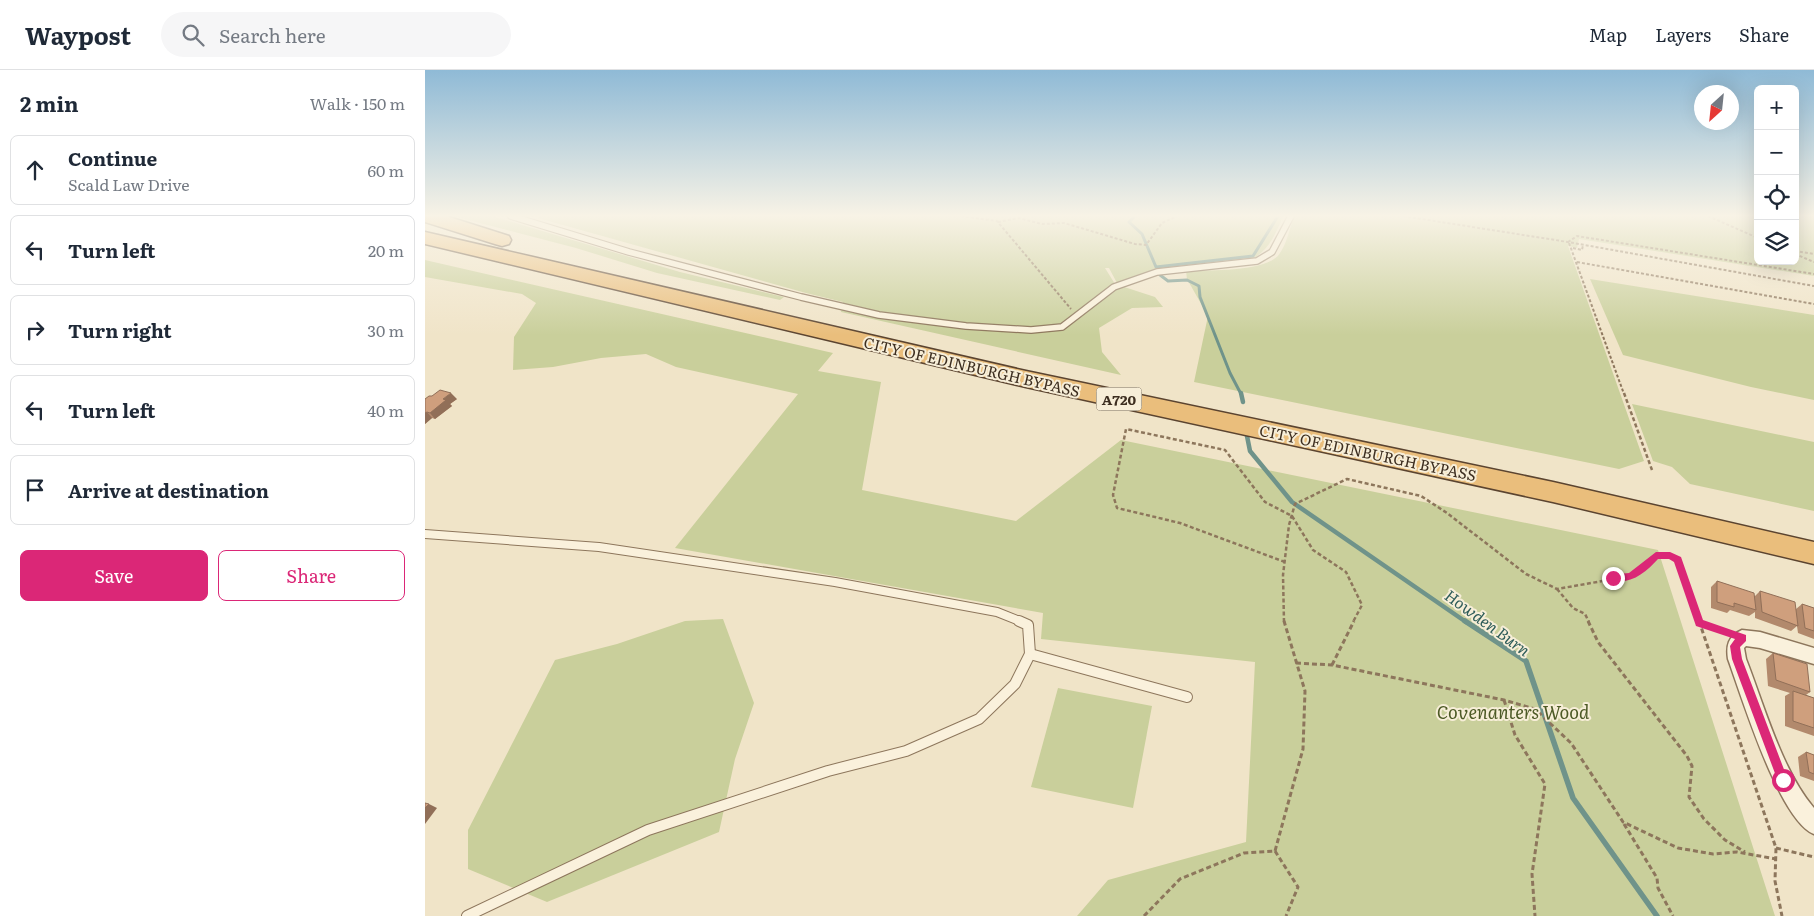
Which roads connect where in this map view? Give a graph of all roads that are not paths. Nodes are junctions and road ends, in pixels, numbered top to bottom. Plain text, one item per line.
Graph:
1 (486, 255) edge
2 (495, 255) edge
3 (552, 255) edge
4 (557, 255) edge
5 (642, 255) edge
6 (1266, 255) edge
7 (575, 261) junction
8 (533, 265) junction
9 (425, 534) edge
10 (1814, 536) edge
11 (1814, 553) edge
12 (1030, 654) junction
13 (1814, 656) edge
14 (1187, 697) dead end
15 (1814, 824) edge
16 (467, 916) edge

1 - 8 highway
2 - 8 highway, CITY OF EDINBURGH BYPASS / A720
3 - 7 highway, CITY OF EDINBURGH BYPASS / A720
4 - 7 highway
5 - 6 lane
7 - 10 highway, CITY OF EDINBURGH BYPASS / A720
8 - 11 highway, CITY OF EDINBURGH BYPASS / A720
9 - 12 lane
12 - 14 lane
12 - 16 lane
13 - 15 street

